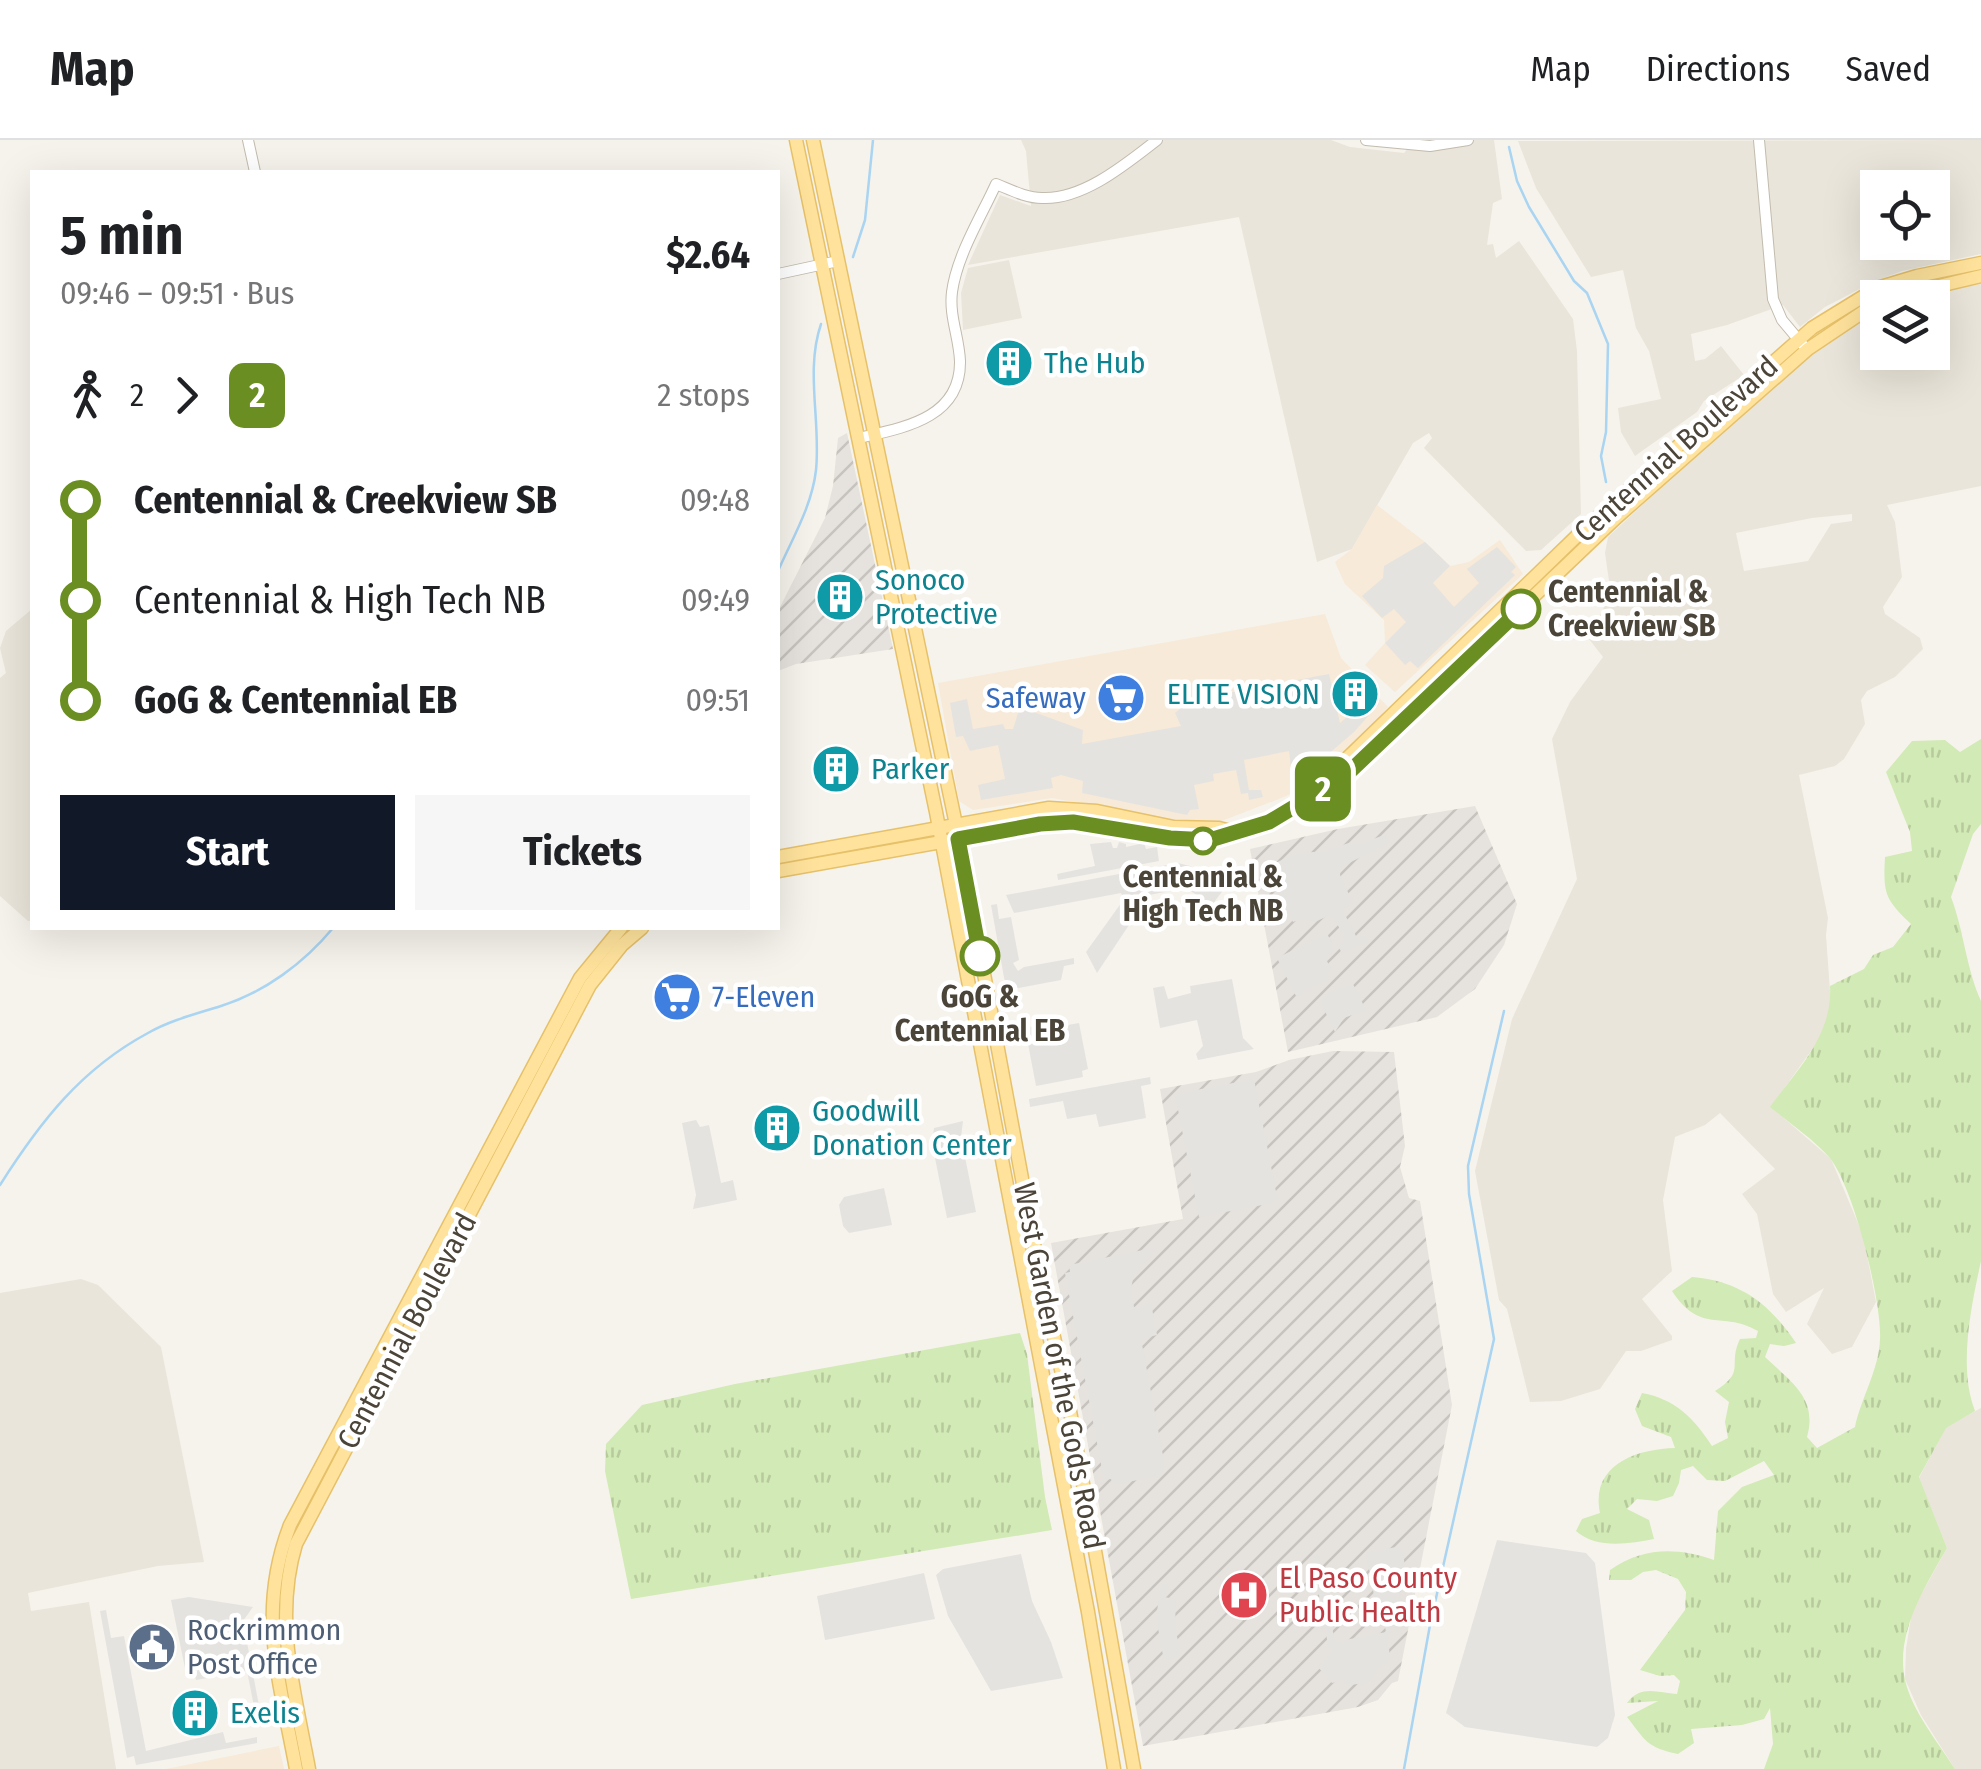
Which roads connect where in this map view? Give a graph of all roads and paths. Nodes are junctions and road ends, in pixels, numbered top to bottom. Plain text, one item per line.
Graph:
1 (248, 140) edge
2 (796, 140) edge
3 (813, 140) edge
4 (1157, 140) edge
5 (1366, 140) edge
6 (1468, 140) edge
7 (1759, 140) edge
8 (255, 170) edge
9 (838, 261) junction
10 (1981, 262) edge
11 (822, 265) junction
12 (780, 274) edge
13 (1981, 276) edge
14 (1950, 282) edge
15 (1860, 312) edge
16 (1803, 344) junction
17 (875, 434) junction
18 (859, 438) junction
19 (1328, 785) junction
20 (955, 824) junction
21 (939, 827) junction
22 (1234, 832) junction
23 (958, 839) junction
24 (942, 842) junction
25 (780, 857) edge
26 (780, 871) edge
27 (619, 930) edge
28 (640, 930) edge
29 (996, 1126) junction
30 (478, 1171) junction
31 (1036, 1254) junction
32 (444, 1262) junction
33 (296, 1769) edge
34 (309, 1769) edge
35 (1114, 1769) edge
36 (1134, 1769) edge

1 - 8 street
2 - 11 main road, West Garden of the Gods Road
3 - 9 main road, West Garden of the Gods Road
4 - 17 street
5 - 6 street
7 - 16 street
9 - 11 street
9 - 17 main road, West Garden of the Gods Road
10 - 16 main road, Centennial Boulevard
11 - 12 street
11 - 18 main road, West Garden of the Gods Road
13 - 14 main road
15 - 16 main road, Centennial Boulevard
16 - 19 main road, Centennial Boulevard
16 - 19 main road, Centennial Boulevard
17 - 18 street
17 - 20 main road, West Garden of the Gods Road
18 - 21 main road, West Garden of the Gods Road
19 - 22 main road, Centennial Boulevard
20 - 21 main road, Centennial Boulevard
20 - 22 main road, Centennial Boulevard
20 - 23 main road, West Garden of the Gods Road
21 - 24 main road, West Garden of the Gods Road
21 - 25 main road, Centennial Boulevard
22 - 23 main road, Centennial Boulevard
23 - 24 main road, Centennial Boulevard
23 - 31 main road, West Garden of the Gods Road
24 - 26 main road, Centennial Boulevard
24 - 29 main road, West Garden of the Gods Road
27 - 30 main road, Centennial Boulevard
28 - 32 main road, Centennial Boulevard
29 - 31 main road
29 - 35 main road, West Garden of the Gods Road
30 - 32 main road
30 - 33 main road, Centennial Boulevard
31 - 36 main road, West Garden of the Gods Road
32 - 34 main road, Centennial Boulevard

